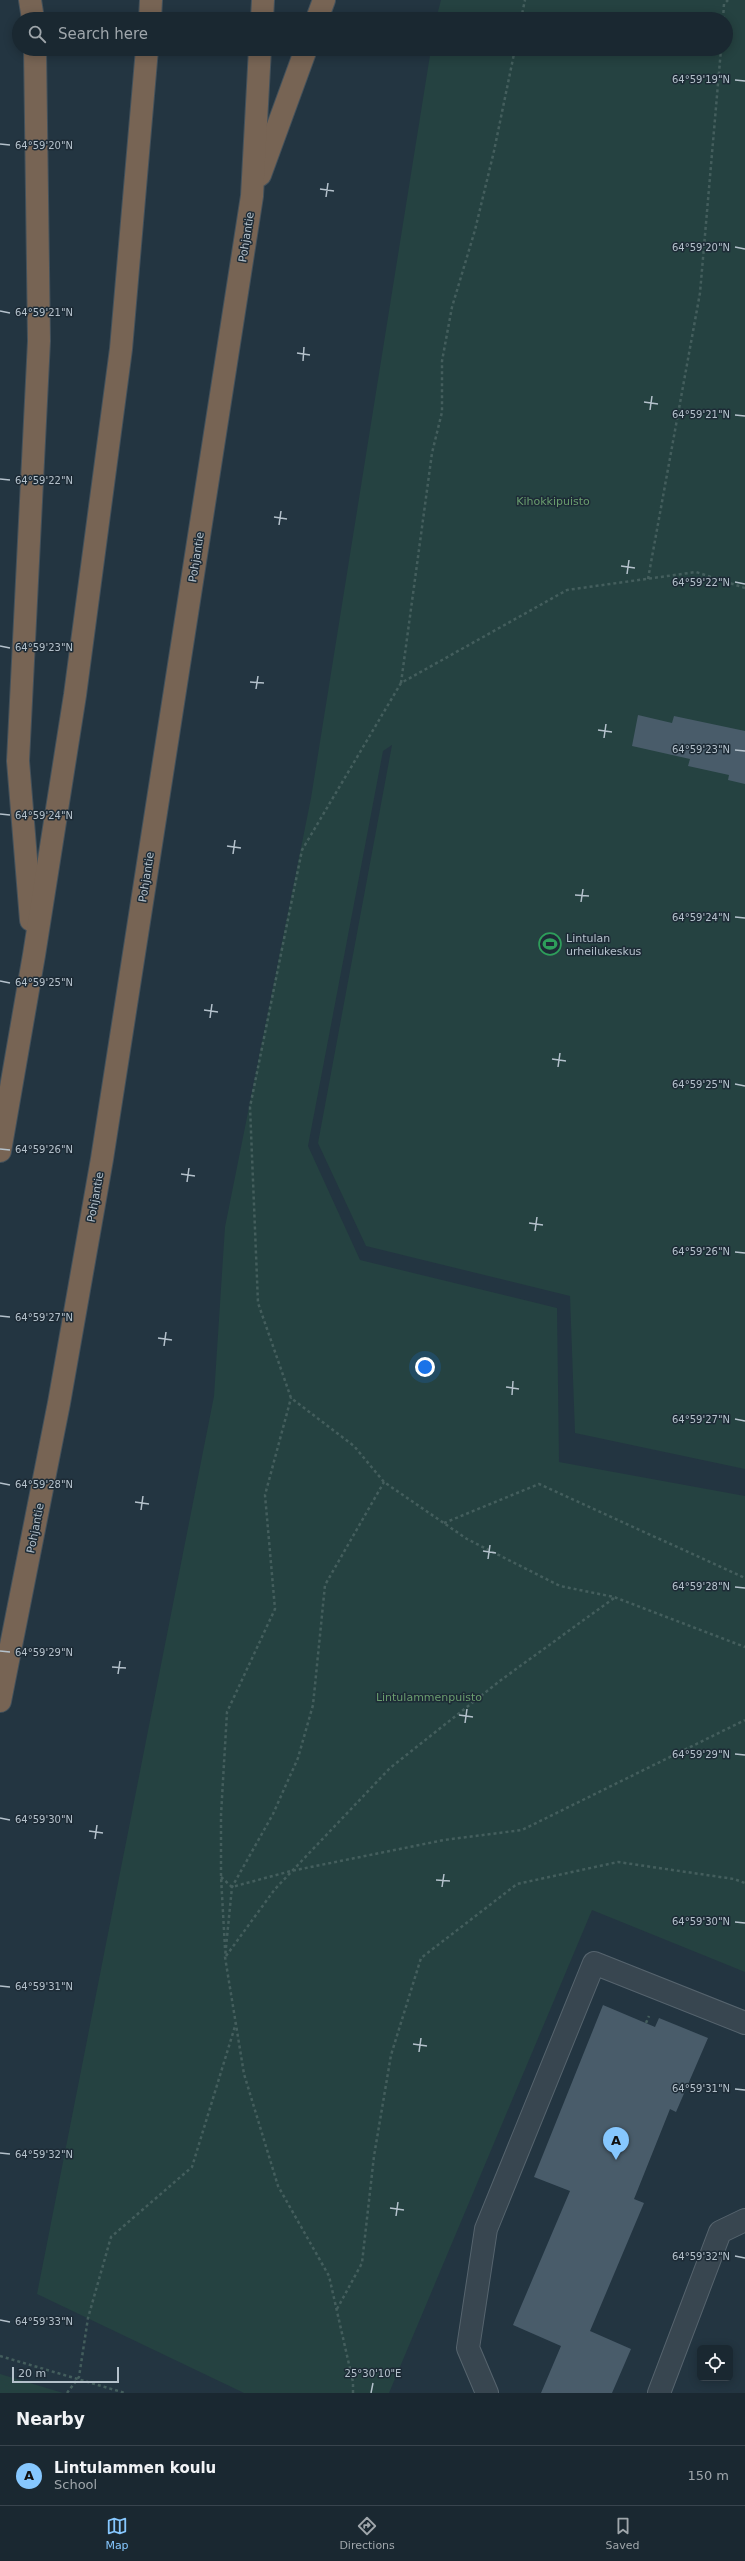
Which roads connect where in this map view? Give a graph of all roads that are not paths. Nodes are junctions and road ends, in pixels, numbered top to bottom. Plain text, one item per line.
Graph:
1 (30, 0) edge
2 (151, 0) edge
3 (263, 0) edge
4 (324, 0) edge
5 (32, 12) edge
6 (150, 12) edge
7 (262, 12) edge
8 (320, 12) edge
9 (35, 56) edge
10 (146, 56) edge
11 (260, 56) edge
12 (303, 56) edge
13 (252, 196) junction
14 (34, 955) junction
15 (0, 1151) edge
16 (0, 1701) edge
17 (745, 2023) edge
18 (745, 2220) edge
19 (487, 2393) edge
20 (659, 2393) edge

1 - 5 highway
2 - 6 highway
3 - 7 highway
4 - 8 highway
9 - 14 highway
10 - 14 highway
11 - 13 highway, Pohjantie
12 - 13 highway
13 - 16 highway, Pohjantie
14 - 15 highway
17 - 19 lane
18 - 20 lane

